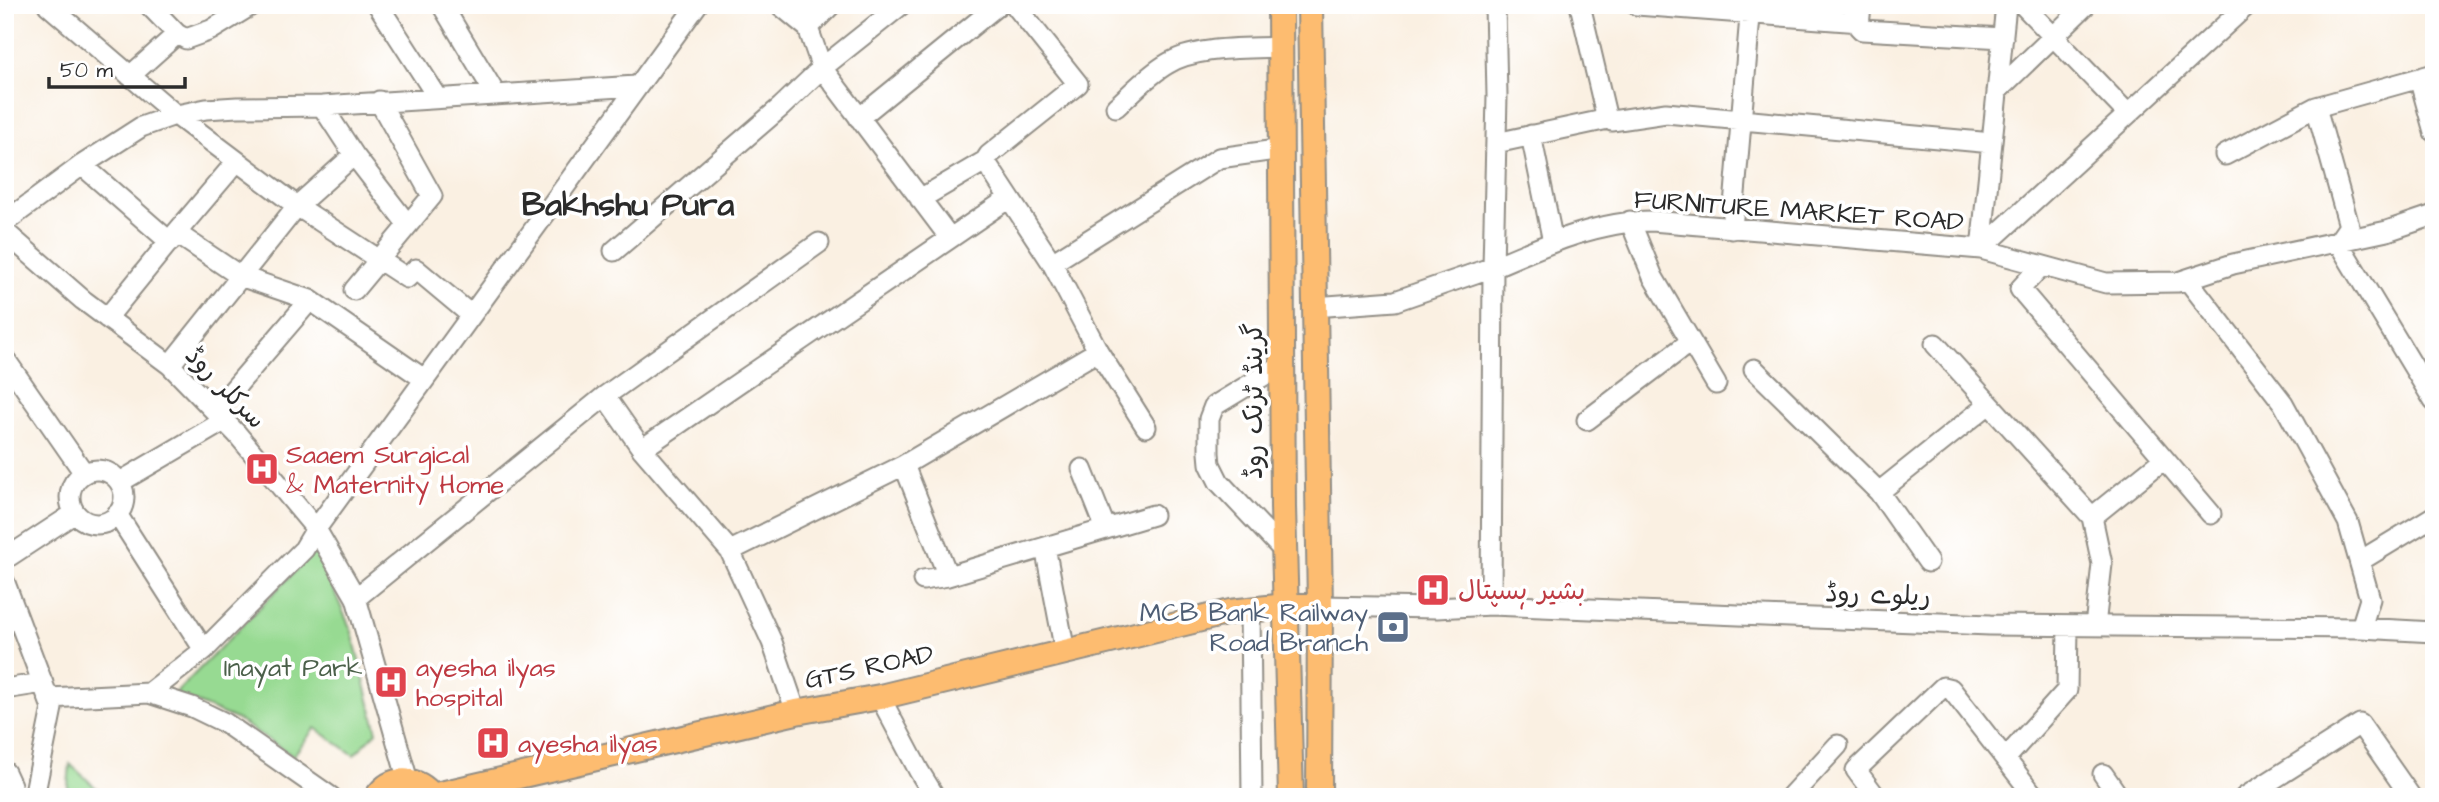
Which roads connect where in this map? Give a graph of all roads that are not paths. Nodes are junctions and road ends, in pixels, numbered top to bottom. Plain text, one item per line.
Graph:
1 (48, 5) edge
2 (149, 5) edge
3 (251, 5) edge
4 (379, 5) edge
5 (442, 5) edge
6 (780, 5) edge
7 (831, 5) edge
8 (901, 5) edge
9 (998, 5) edge
10 (1014, 5) edge
11 (1280, 5) edge
12 (1310, 5) edge
13 (1495, 5) edge
14 (1580, 5) edge
15 (1637, 5) edge
16 (2006, 5) edge
17 (2023, 5) edge
18 (2086, 5) edge
19 (2246, 5) edge
20 (691, 8) edge
21 (1751, 10) edge
22 (1860, 14) edge
23 (808, 28) junction
24 (177, 34) junction
25 (2054, 36) junction
26 (2003, 38) junction
27 (1281, 47) junction
28 (822, 68) junction
29 (130, 76) junction
30 (2427, 76) edge
31 (636, 86) junction
32 (1997, 91) junction
33 (496, 95) junction
34 (438, 98) junction
35 (379, 101) junction
36 (323, 106) junction
37 (1116, 107) dead end
38 (2316, 107) junction
39 (2128, 114) junction
40 (176, 115) junction
41 (859, 118) junction
42 (1608, 119) junction
43 (1741, 120) junction
44 (2434, 132) edge
45 (1531, 135) junction
46 (1496, 143) junction
47 (1992, 143) junction
48 (1282, 149) junction
49 (354, 155) junction
50 (2225, 155) dead end
51 (985, 160) junction
52 (237, 161) junction
53 (82, 165) junction
54 (1009, 198) junction
55 (920, 199) junction
56 (297, 206) junction
57 (2434, 215) edge
58 (1630, 221) junction
59 (5, 222) edge
60 (408, 225) junction
61 (1732, 229) junction
62 (5, 232) edge
63 (173, 237) junction
64 (950, 238) junction
65 (1553, 242) junction
66 (2338, 242) junction
67 (819, 243) dead end
68 (1981, 249) junction
69 (614, 251) dead end
70 (379, 260) junction
71 (1052, 263) junction
72 (2041, 266) junction
73 (1493, 267) junction
74 (240, 276) junction
75 (2187, 279) junction
76 (354, 290) dead end
77 (310, 300) junction
78 (1314, 307) junction
79 (471, 315) junction
80 (107, 318) junction
81 (1690, 342) junction
82 (1935, 344) dead end
83 (1098, 351) junction
84 (5, 359) edge
85 (1283, 364) junction
86 (170, 365) junction
87 (1754, 369) dead end
88 (424, 379) junction
89 (1716, 384) dead end
90 (605, 396) junction
91 (2434, 401) edge
92 (1989, 404) junction
93 (220, 416) junction
94 (1587, 420) dead end
95 (1146, 427) dead end
96 (642, 449) junction
97 (2164, 459) junction
98 (904, 465) junction
99 (1082, 469) dead end
100 (84, 472) junction
101 (120, 482) junction
102 (1879, 492) junction
103 (75, 513) junction
104 (117, 514) junction
105 (2211, 514) dead end
106 (1153, 515) dead end
107 (2434, 516) edge
108 (2092, 517) junction
109 (316, 529) junction
110 (1106, 529) junction
111 (1045, 547) junction
112 (730, 551) junction
113 (1284, 551) junction
114 (5, 559) edge
115 (2360, 561) junction
116 (1928, 562) dead end
117 (948, 576) junction
118 (923, 580) dead end
119 (5, 583) edge
120 (356, 598) junction
121 (1491, 604) junction
122 (1286, 606) junction
123 (1320, 606) junction
124 (1250, 608) junction
125 (2068, 626) junction
126 (2095, 626) junction
127 (2361, 628) junction
128 (2434, 632) edge
129 (204, 650) junction
130 (1065, 652) junction
131 (5, 689) edge
132 (46, 691) junction
133 (149, 693) junction
134 (880, 697) junction
135 (796, 712) junction
136 (1838, 744) dead end
137 (2006, 758) junction
138 (5, 772) edge
139 (2103, 774) dead end
140 (408, 781) junction
141 (5, 786) edge
142 (432, 796) edge
143 (34, 797) edge
144 (331, 797) edge
145 (377, 797) edge
146 (935, 797) edge
147 (1252, 797) edge
148 (1291, 797) edge
149 (1319, 797) edge
150 (1790, 797) edge
151 (1876, 797) edge
152 (2035, 797) edge
153 (2119, 797) edge
154 (2245, 797) edge
155 (2411, 797) edge

1 - 29 street
2 - 24 street
3 - 24 street
4 - 34 street
5 - 33 street
6 - 23 street
7 - 23 street
8 - 28 street
9 - 41 street
10 - 51 street
11 - 27 main road, گرینڈ ٹرنک روڈ
12 - 78 main road
13 - 46 street
14 - 42 street
15 - 21 street
16 - 26 street
17 - 25 street
18 - 25 street
19 - 39 street
20 - 31 street
21 - 22 street
21 - 43 street
22 - 26 street
23 - 28 street
24 - 29 street
25 - 32 street
25 - 39 street
26 - 32 street
27 - 37 street
27 - 48 main road, گرینڈ ٹرنک روڈ
28 - 41 street
28 - 69 street
29 - 40 street
30 - 38 street
30 - 44 street
31 - 33 street
31 - 79 street
32 - 47 street
33 - 34 street
34 - 35 street
35 - 36 street
35 - 60 street
36 - 40 street
36 - 49 street
38 - 50 street
38 - 66 street
39 - 68 street
40 - 52 street
40 - 53 street
41 - 55 street
42 - 43 street
42 - 45 street
43 - 47 street
43 - 61 street
45 - 46 street
45 - 65 street
46 - 73 street
47 - 68 street
48 - 71 street
48 - 85 main road, گرینڈ ٹرنک روڈ
49 - 56 street
49 - 60 street
51 - 54 street
51 - 55 street
52 - 56 street
52 - 63 street
53 - 59 street
53 - 63 street
54 - 64 street
54 - 71 street
55 - 64 street
56 - 70 street
56 - 74 street
57 - 66 street, FURNITURE MARKET ROAD
58 - 61 street, FURNITURE MARKET ROAD
58 - 65 street, FURNITURE MARKET ROAD
58 - 81 street
60 - 70 street
61 - 68 street, FURNITURE MARKET ROAD
62 - 80 street, سرکلر روڈ
63 - 74 street
63 - 80 street
64 - 96 street
65 - 73 street, FURNITURE MARKET ROAD
66 - 75 street, FURNITURE MARKET ROAD
66 - 91 street
67 - 90 street
68 - 72 street, FURNITURE MARKET ROAD
70 - 76 street
70 - 79 street
71 - 83 street
72 - 75 street, FURNITURE MARKET ROAD
72 - 97 street
73 - 78 street, FURNITURE MARKET ROAD
73 - 121 street
74 - 77 street
74 - 86 street
75 - 115 street
77 - 88 street
77 - 93 street
78 - 123 main road
79 - 88 street
80 - 86 street, سرکلر روڈ
81 - 89 street
81 - 94 street
82 - 92 street
83 - 95 street
83 - 98 street
84 - 100 street
85 - 113 main road, گرینڈ ٹرنک روڈ
85 - 113 street
86 - 93 street, سرکلر روڈ
87 - 102 street
88 - 109 street
90 - 96 street
90 - 120 street
92 - 102 street
92 - 108 street
93 - 101 street
93 - 109 street, سرکلر روڈ
96 - 112 street
97 - 105 street
97 - 108 street
98 - 112 street
98 - 117 street
99 - 110 street
100 - 101 street
100 - 103 street
101 - 104 street
102 - 116 street
103 - 104 street
103 - 114 street
104 - 129 street
106 - 110 street
107 - 115 street
108 - 126 street
109 - 120 street, سرکلر روڈ
109 - 129 street
110 - 111 street
111 - 117 street
111 - 130 street
112 - 135 street
113 - 122 main road, گرینڈ ٹرنک روڈ
115 - 127 street
117 - 118 street
119 - 132 street
120 - 140 street, سرکلر روڈ
121 - 123 street, ریلوے روڈ
121 - 125 street, ریلوے روڈ
122 - 123 main road, GTS ROAD
122 - 124 main road, GTS ROAD
122 - 148 main road, گرینڈ ٹرنک روڈ
123 - 149 main road
124 - 130 main road, GTS ROAD
124 - 147 street
125 - 126 street, ریلوے روڈ
125 - 137 street
126 - 127 street, ریلوے روڈ
127 - 128 street, ریلوے روڈ
129 - 133 street
130 - 134 main road, GTS ROAD
131 - 132 street
132 - 133 street
132 - 143 street
133 - 144 street
134 - 135 main road, GTS ROAD
134 - 146 street
135 - 142 main road, GTS ROAD
136 - 150 street
137 - 151 street
137 - 152 street
138 - 141 street
139 - 153 street
140 - 142 main road
140 - 145 main road
154 - 155 street

